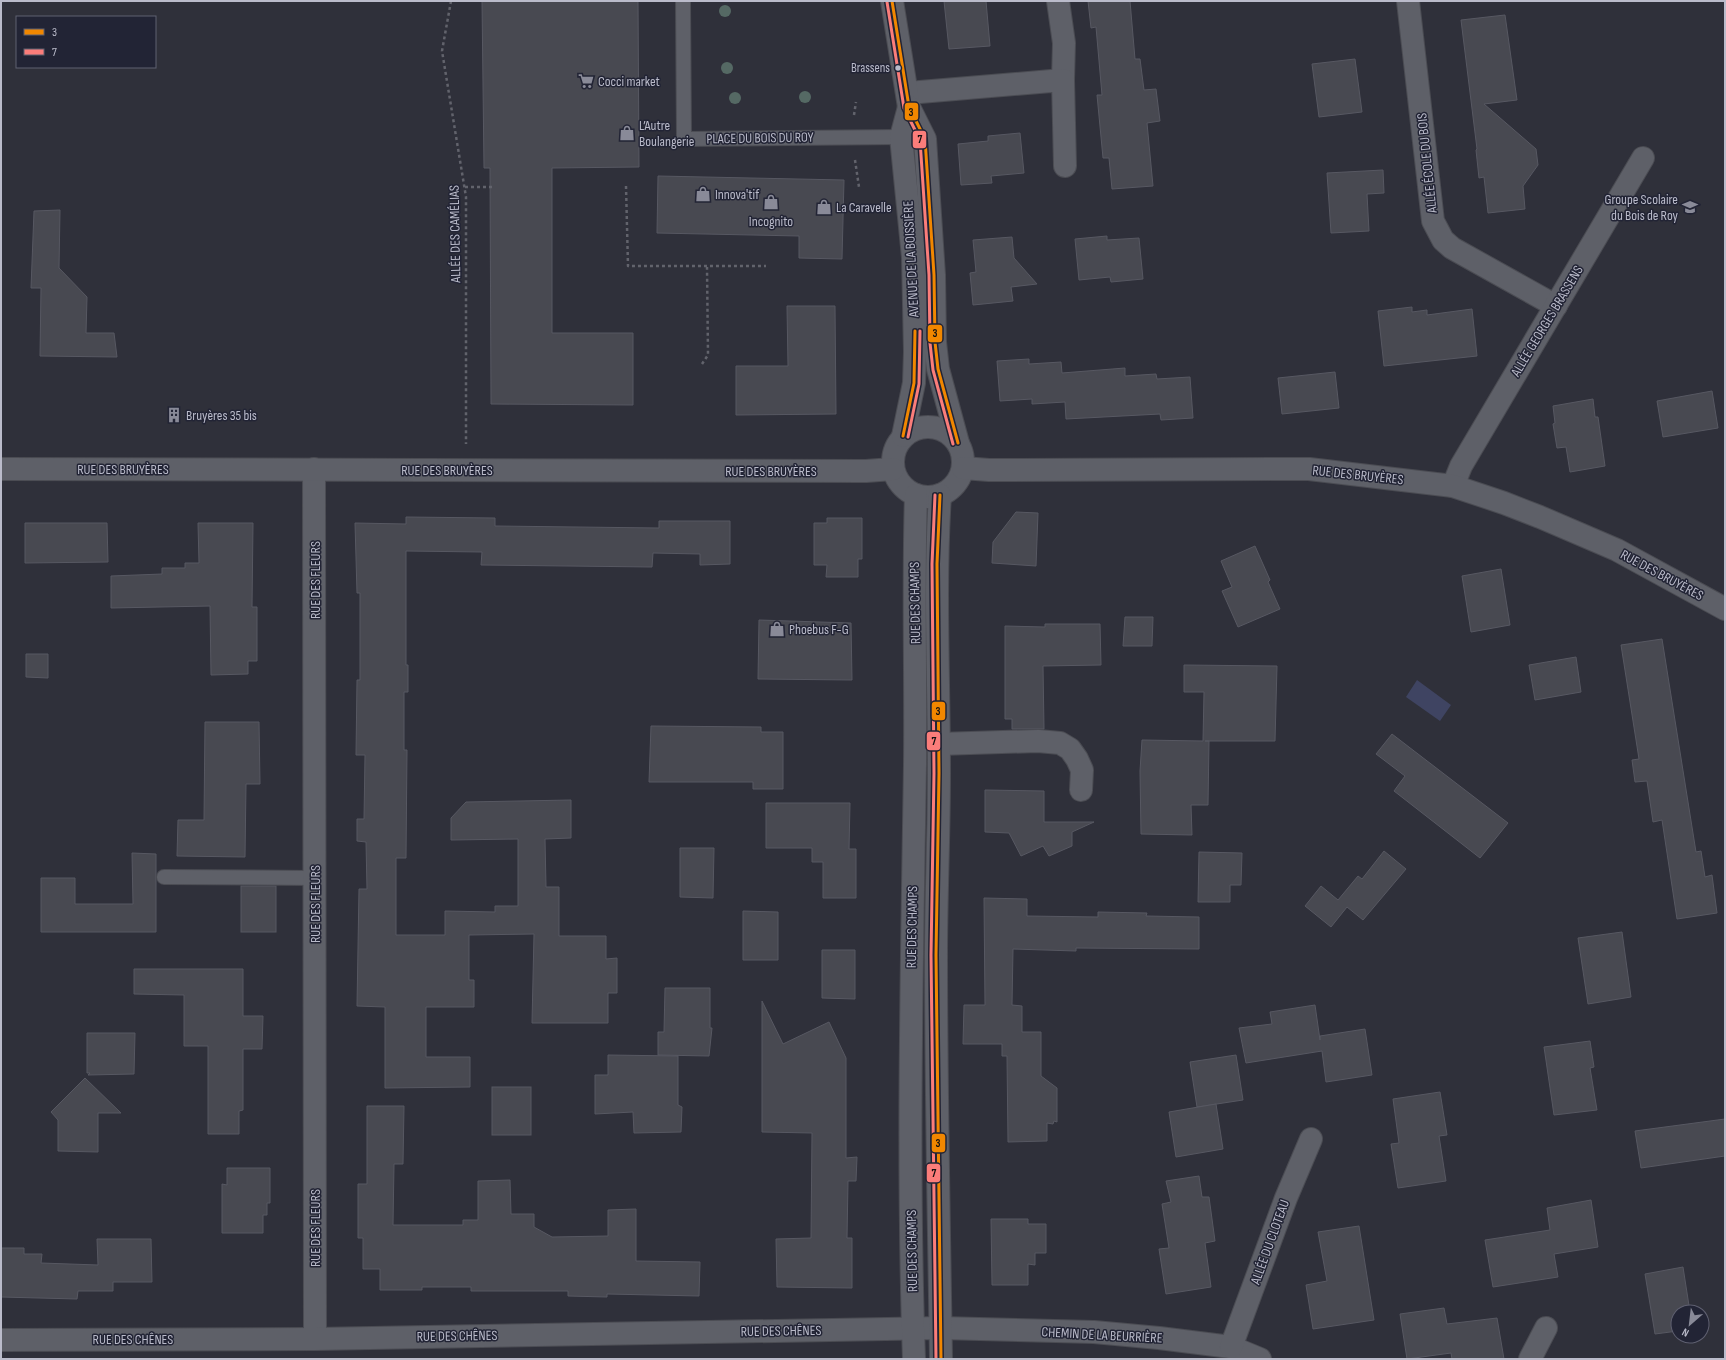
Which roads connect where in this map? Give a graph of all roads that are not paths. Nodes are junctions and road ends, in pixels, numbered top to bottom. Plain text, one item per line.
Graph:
1 (683, 1) edge
2 (892, 1) edge
3 (1058, 1) edge
4 (1408, 1) edge
5 (1063, 80) junction
6 (908, 100) junction
7 (901, 137) junction
8 (1643, 158) dead end
9 (1065, 166) dead end
10 (1556, 306) junction
11 (903, 436) junction
12 (958, 443) junction
13 (963, 468) junction
14 (1, 469) edge
15 (314, 469) junction
16 (893, 469) junction
17 (1453, 486) junction
18 (916, 495) junction
19 (940, 495) junction
20 (1725, 609) edge
21 (939, 744) junction
22 (1081, 790) dead end
23 (164, 877) dead end
24 (315, 878) junction
25 (1311, 1139) dead end
26 (941, 1328) junction
27 (1546, 1328) dead end
28 (913, 1329) junction
29 (316, 1339) junction
30 (1, 1340) edge
31 (1232, 1347) junction
32 (914, 1359) edge
33 (941, 1359) edge
34 (1260, 1359) edge
35 (1530, 1359) edge

1 - 7 lane, PLACE DU BOIS DU ROY
2 - 6 street, AVENUE DE LA BOISSIÈRE
3 - 5 street
4 - 10 street, ALLÉE ÉCOLE DU BOIS
5 - 6 street
5 - 9 street
6 - 7 street, AVENUE DE LA BOISSIÈRE
6 - 12 street, AVENUE DE LA BOISSIÈRE
7 - 11 street, AVENUE DE LA BOISSIÈRE
8 - 10 street, ALLÉE GEORGES BRASSENS
10 - 17 street, ALLÉE GEORGES BRASSENS
11 - 12 street
11 - 16 street
12 - 13 street
13 - 17 street, RUE DES BRUYÈRES
13 - 19 street
14 - 15 street, RUE DES BRUYÈRES
15 - 16 street, RUE DES BRUYÈRES
15 - 24 street, RUE DES FLEURS
16 - 18 street
17 - 20 street, RUE DES BRUYÈRES
18 - 19 street
18 - 28 street, RUE DES CHAMPS
19 - 21 street, RUE DES CHAMPS
21 - 22 street
21 - 26 street, RUE DES CHAMPS
23 - 24 lane
24 - 29 street, RUE DES FLEURS
25 - 31 street, ALLÉE DU CLOTEAU
26 - 28 street, CHEMIN DE LA BEURRIÈRE
26 - 31 street, CHEMIN DE LA BEURRIÈRE
26 - 33 street, RUE DES CHAMPS
27 - 35 street
28 - 29 street, RUE DES CHÊNES
28 - 32 street, RUE DES CHAMPS
29 - 30 street, RUE DES CHÊNES
31 - 34 street, CHEMIN DE LA BEURRIÈRE

